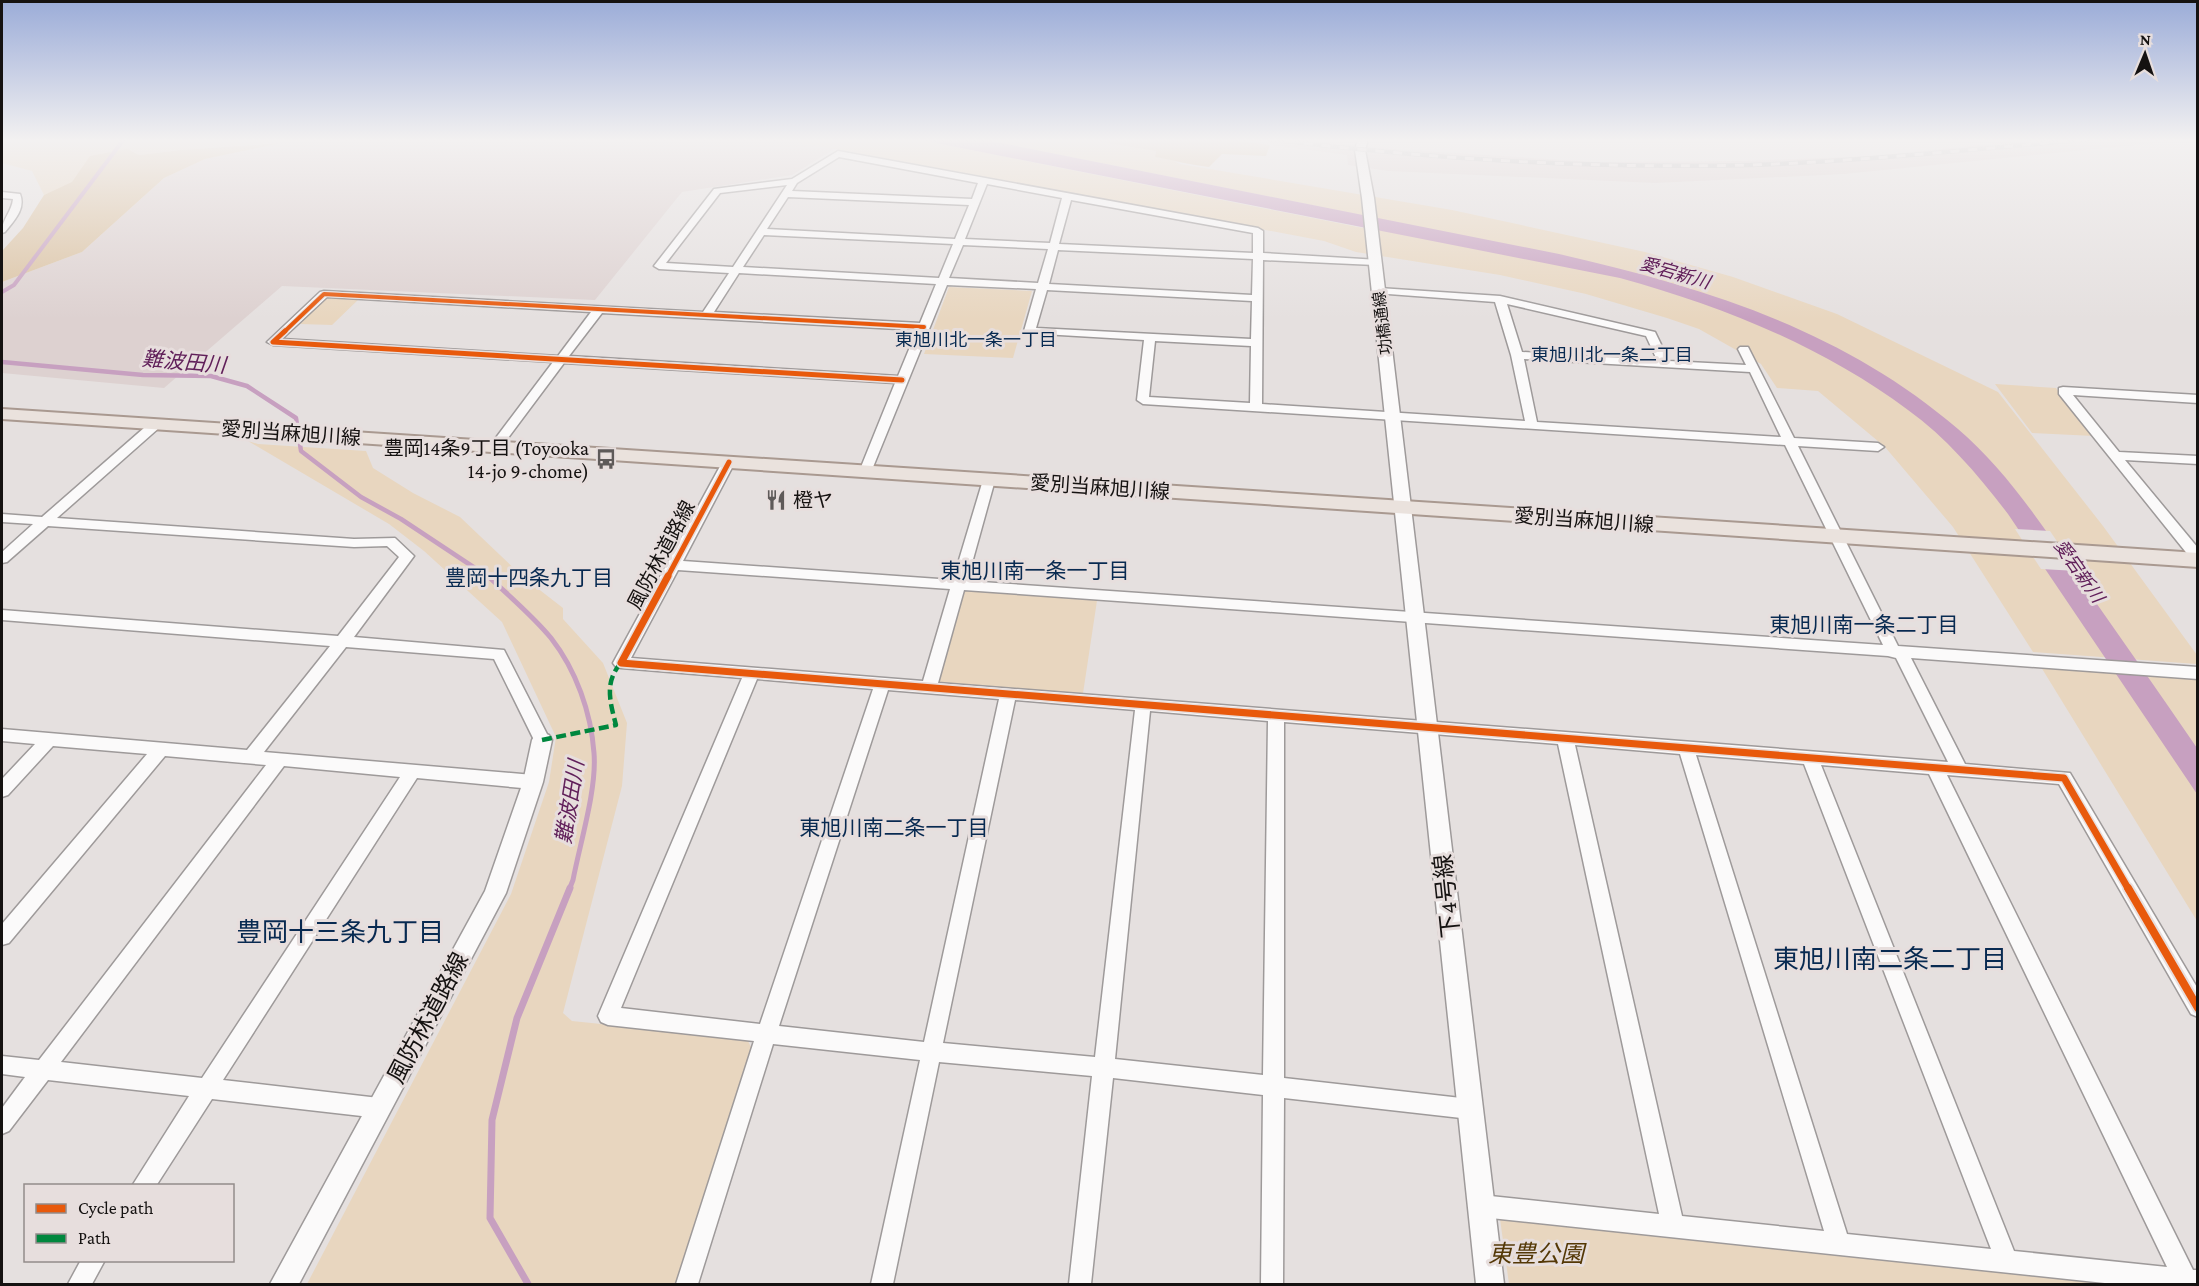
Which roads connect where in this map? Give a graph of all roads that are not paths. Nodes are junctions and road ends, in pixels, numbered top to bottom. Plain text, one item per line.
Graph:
1 (18, 199) edge
2 (711, 199) edge
3 (782, 199) edge
4 (904, 199) edge
5 (976, 199) edge
6 (1067, 199) edge
7 (1089, 199) edge
8 (1368, 199) edge
9 (975, 202) junction
10 (2, 230) edge
11 (760, 231) junction
12 (959, 242) junction
13 (1053, 246) junction
14 (1258, 256) junction
15 (1375, 262) junction
16 (735, 271) junction
17 (943, 281) junction
18 (1041, 287) junction
19 (1379, 291) junction
20 (1257, 298) junction
21 (1500, 299) junction
22 (599, 309) junction
23 (707, 314) junction
24 (924, 327) junction
25 (1150, 337) junction
26 (1256, 343) junction
27 (1744, 349) dead end
28 (1517, 355) junction
29 (561, 360) junction
30 (1665, 364) junction
31 (1752, 369) junction
32 (902, 380) junction
33 (2198, 399) edge
34 (1256, 407) junction
35 (2, 414) edge
36 (1393, 417) junction
37 (156, 424) junction
38 (1532, 425) junction
39 (1790, 441) junction
40 (495, 447) junction
41 (1878, 447) dead end
42 (2113, 455) junction
43 (2198, 460) edge
44 (729, 462) junction
45 (865, 472) junction
46 (989, 480) junction
47 (1404, 507) junction
48 (2, 518) edge
49 (46, 521) junction
50 (1835, 537) junction
51 (2, 559) edge
52 (2198, 559) edge
53 (674, 565) junction
54 (958, 584) junction
55 (2, 615) edge
56 (1416, 619) junction
57 (342, 642) junction
58 (1898, 653) junction
59 (2195, 673) edge
60 (752, 674) junction
61 (882, 684) junction
62 (929, 688) junction
63 (1008, 694) junction
64 (1143, 705) junction
65 (1276, 716) junction
66 (1429, 728) junction
67 (2, 735) edge
68 (1565, 738) junction
69 (49, 739) junction
70 (542, 740) joint
71 (1686, 748) junction
72 (161, 749) junction
73 (250, 757) junction
74 (1810, 758) junction
75 (280, 759) junction
76 (1935, 768) junction
77 (1960, 770) junction
78 (413, 771) junction
79 (533, 782) junction
80 (2, 790) edge
81 (2, 937) edge
82 (2198, 1008) edge
83 (766, 1034) junction
84 (932, 1052) junction
85 (2, 1065) edge
86 (1104, 1067) junction
87 (43, 1070) junction
88 (1274, 1086) junction
89 (206, 1089) junction
90 (380, 1108) junction
91 (1470, 1108) junction
92 (2, 1124) edge
93 (144, 1184) edge
94 (1481, 1206) junction
95 (1673, 1227) junction
96 (1839, 1244) junction
97 (93, 1262) edge
98 (2007, 1262) junction
99 (2192, 1282) edge
100 (79, 1284) edge
101 (284, 1284) edge
102 (687, 1284) edge
103 (882, 1284) edge
104 (1080, 1284) edge
105 (1272, 1284) edge
106 (1490, 1284) edge

1 - 10 street
2 - 16 street
3 - 11 street
4 - 9 street
5 - 9 street
6 - 13 street
7 - 14 street
8 - 15 street, 功橋通線
9 - 12 street
11 - 12 street
11 - 16 street
12 - 13 street
12 - 17 street
13 - 14 street
13 - 18 street
14 - 15 street
14 - 20 street
15 - 19 street, 功橋通線
16 - 17 street
16 - 23 street
17 - 18 street
17 - 24 street
18 - 20 street
18 - 25 street
19 - 21 street
19 - 36 street, 功橋通線
20 - 26 street
21 - 28 street
21 - 30 street
22 - 23 street
22 - 29 street
22 - 29 street
23 - 24 street
24 - 32 street
25 - 26 street
25 - 34 street
26 - 34 street
27 - 31 street
28 - 30 street
28 - 38 street
29 - 32 street
29 - 40 street
30 - 31 street
31 - 39 street
32 - 45 street
33 - 42 street
34 - 36 street
35 - 37 main road, 愛別当麻旭川線
36 - 38 street
36 - 47 street, 功橋通線
37 - 40 main road, 愛別当麻旭川線
37 - 49 street
38 - 39 street
39 - 41 street
39 - 50 street
40 - 44 main road, 愛別当麻旭川線
42 - 43 street
42 - 52 street
44 - 45 main road, 愛別当麻旭川線
44 - 53 street, 風防林道路線
45 - 46 main road, 愛別当麻旭川線
46 - 47 main road, 愛別当麻旭川線
46 - 54 street
47 - 50 main road, 愛別当麻旭川線
47 - 56 street, 下4号線
48 - 49 street
49 - 51 street
49 - 57 street
50 - 52 main road, 愛別当麻旭川線
50 - 58 street
53 - 54 street
53 - 60 street, 風防林道路線
54 - 56 street
54 - 62 street
55 - 57 street
56 - 58 street
56 - 66 street, 下4号線
57 - 70 street
57 - 73 street
58 - 59 street
58 - 77 street
60 - 61 street
60 - 83 street
61 - 62 street
61 - 83 street
62 - 63 street
63 - 64 street
63 - 84 street
64 - 65 street
64 - 86 street
65 - 66 street
65 - 88 street
66 - 68 street
66 - 91 street, 下4号線
67 - 69 street
68 - 71 street
68 - 95 street
69 - 72 street
69 - 80 street
70 - 79 street, 風防林道路線
71 - 74 street
71 - 96 street
72 - 73 street
72 - 81 street
73 - 75 street
74 - 76 street
74 - 98 street
75 - 78 street
75 - 87 street
76 - 77 street
76 - 99 street
77 - 82 street
78 - 79 street
78 - 89 street
79 - 90 street, 風防林道路線
83 - 84 street
83 - 102 street
84 - 86 street
84 - 103 street
85 - 87 street
86 - 88 street
86 - 104 street
87 - 89 street
87 - 92 street
88 - 91 street
88 - 105 street
89 - 90 street
89 - 93 street
90 - 101 street, 風防林道路線
91 - 94 street, 下4号線
94 - 95 street
94 - 106 street, 下4号線
95 - 96 street
96 - 98 street
97 - 100 street
98 - 99 street

